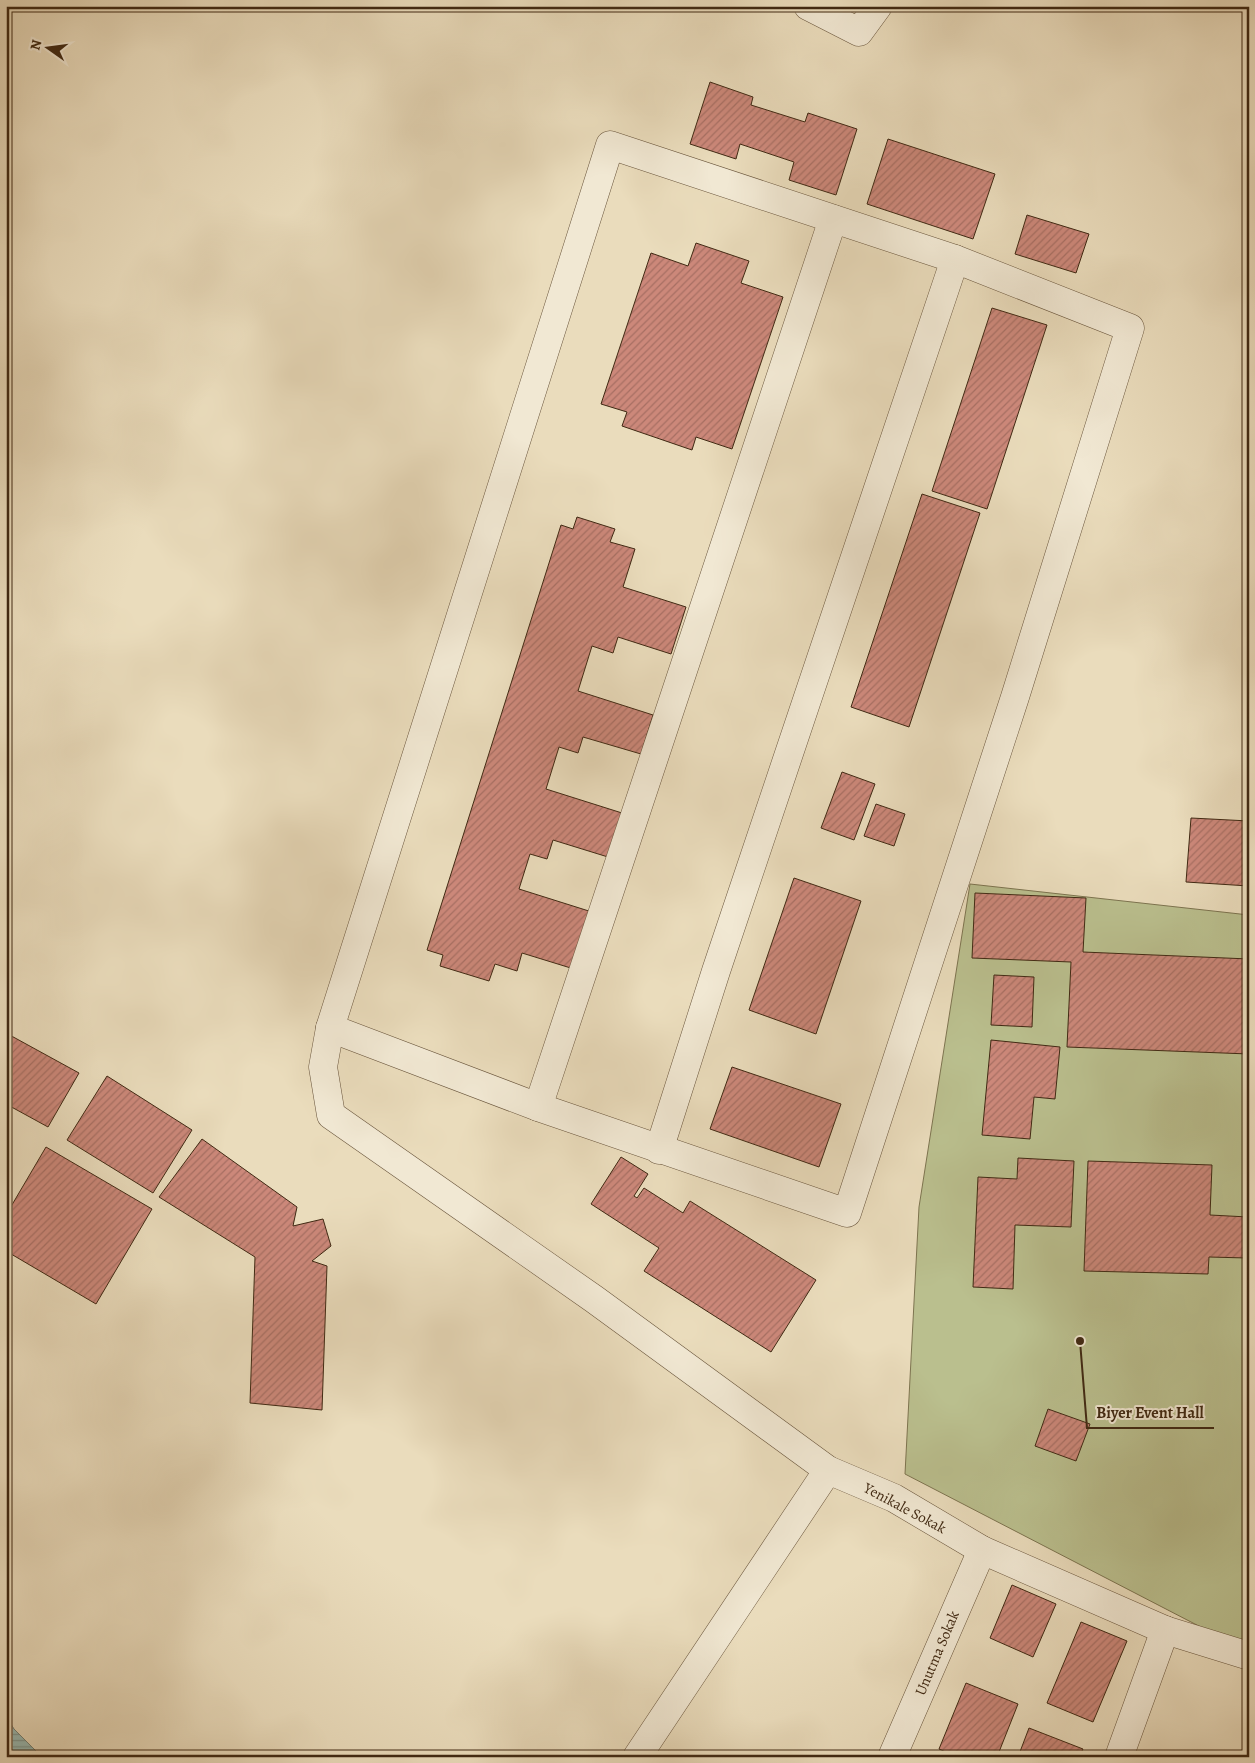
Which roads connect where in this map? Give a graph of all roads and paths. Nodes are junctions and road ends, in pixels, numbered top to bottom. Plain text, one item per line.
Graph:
1 (808, 6) edge
2 (878, 6) edge
3 (832, 219) junction
4 (955, 259) junction
5 (330, 1028) junction
6 (538, 1107) junction
7 (659, 1150) junction
8 (828, 1470) junction
9 (982, 1550) junction
10 (1165, 1630) junction
11 (1249, 1656) edge
12 (637, 1757) edge
13 (892, 1757) edge
14 (1120, 1757) edge

1 - 2 street
3 - 4 street
3 - 5 street, Yenikale Sokak
3 - 6 street
4 - 7 street
4 - 7 street
5 - 6 street
5 - 8 street, Yenikale Sokak
6 - 7 street
8 - 9 street, Yenikale Sokak
8 - 12 street
9 - 10 street, Yenikale Sokak
9 - 13 street, Unutma Sokak
10 - 11 street, Yenikale Sokak
10 - 14 street

